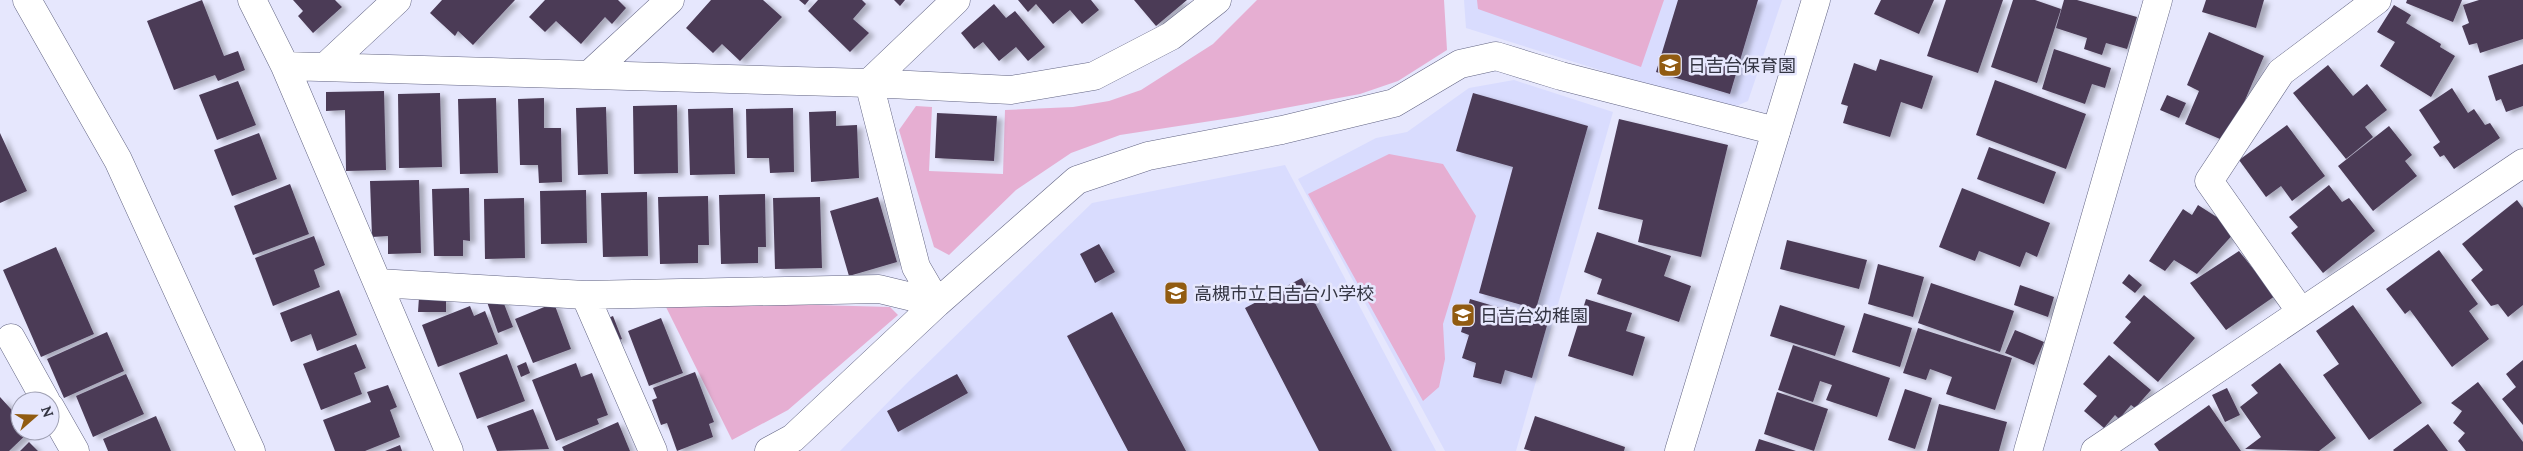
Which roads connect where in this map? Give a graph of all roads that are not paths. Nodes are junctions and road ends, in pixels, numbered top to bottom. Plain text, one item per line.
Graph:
1 (27, 0) edge
2 (252, 0) edge
3 (397, 0) edge
4 (670, 0) edge
5 (956, 0) edge
6 (1217, 0) edge
7 (1816, 0) edge
8 (2158, 0) edge
9 (2377, 0) edge
10 (285, 66) junction
11 (325, 67) junction
12 (588, 75) junction
13 (869, 83) junction
14 (1776, 131) junction
15 (2523, 162) edge
16 (378, 284) junction
17 (585, 295) junction
18 (937, 303) junction
19 (2301, 312) junction
20 (4, 335) edge
21 (40, 391) edge
22 (60, 425) edge
23 (75, 451) edge
24 (251, 451) edge
25 (449, 451) edge
26 (653, 451) edge
27 (769, 451) edge
28 (1679, 451) edge
29 (2028, 451) edge
30 (2095, 451) edge

1 - 24 street
2 - 10 street
3 - 11 street
4 - 12 street
5 - 13 street
6 - 13 street
7 - 14 street
8 - 29 street
9 - 19 street
10 - 11 street
10 - 16 street
11 - 12 street
12 - 13 street
13 - 18 street
14 - 18 street
14 - 28 street
15 - 19 street
16 - 17 street
16 - 25 street
17 - 18 street
17 - 26 street
18 - 27 street
19 - 30 street
20 - 21 street
22 - 23 street

